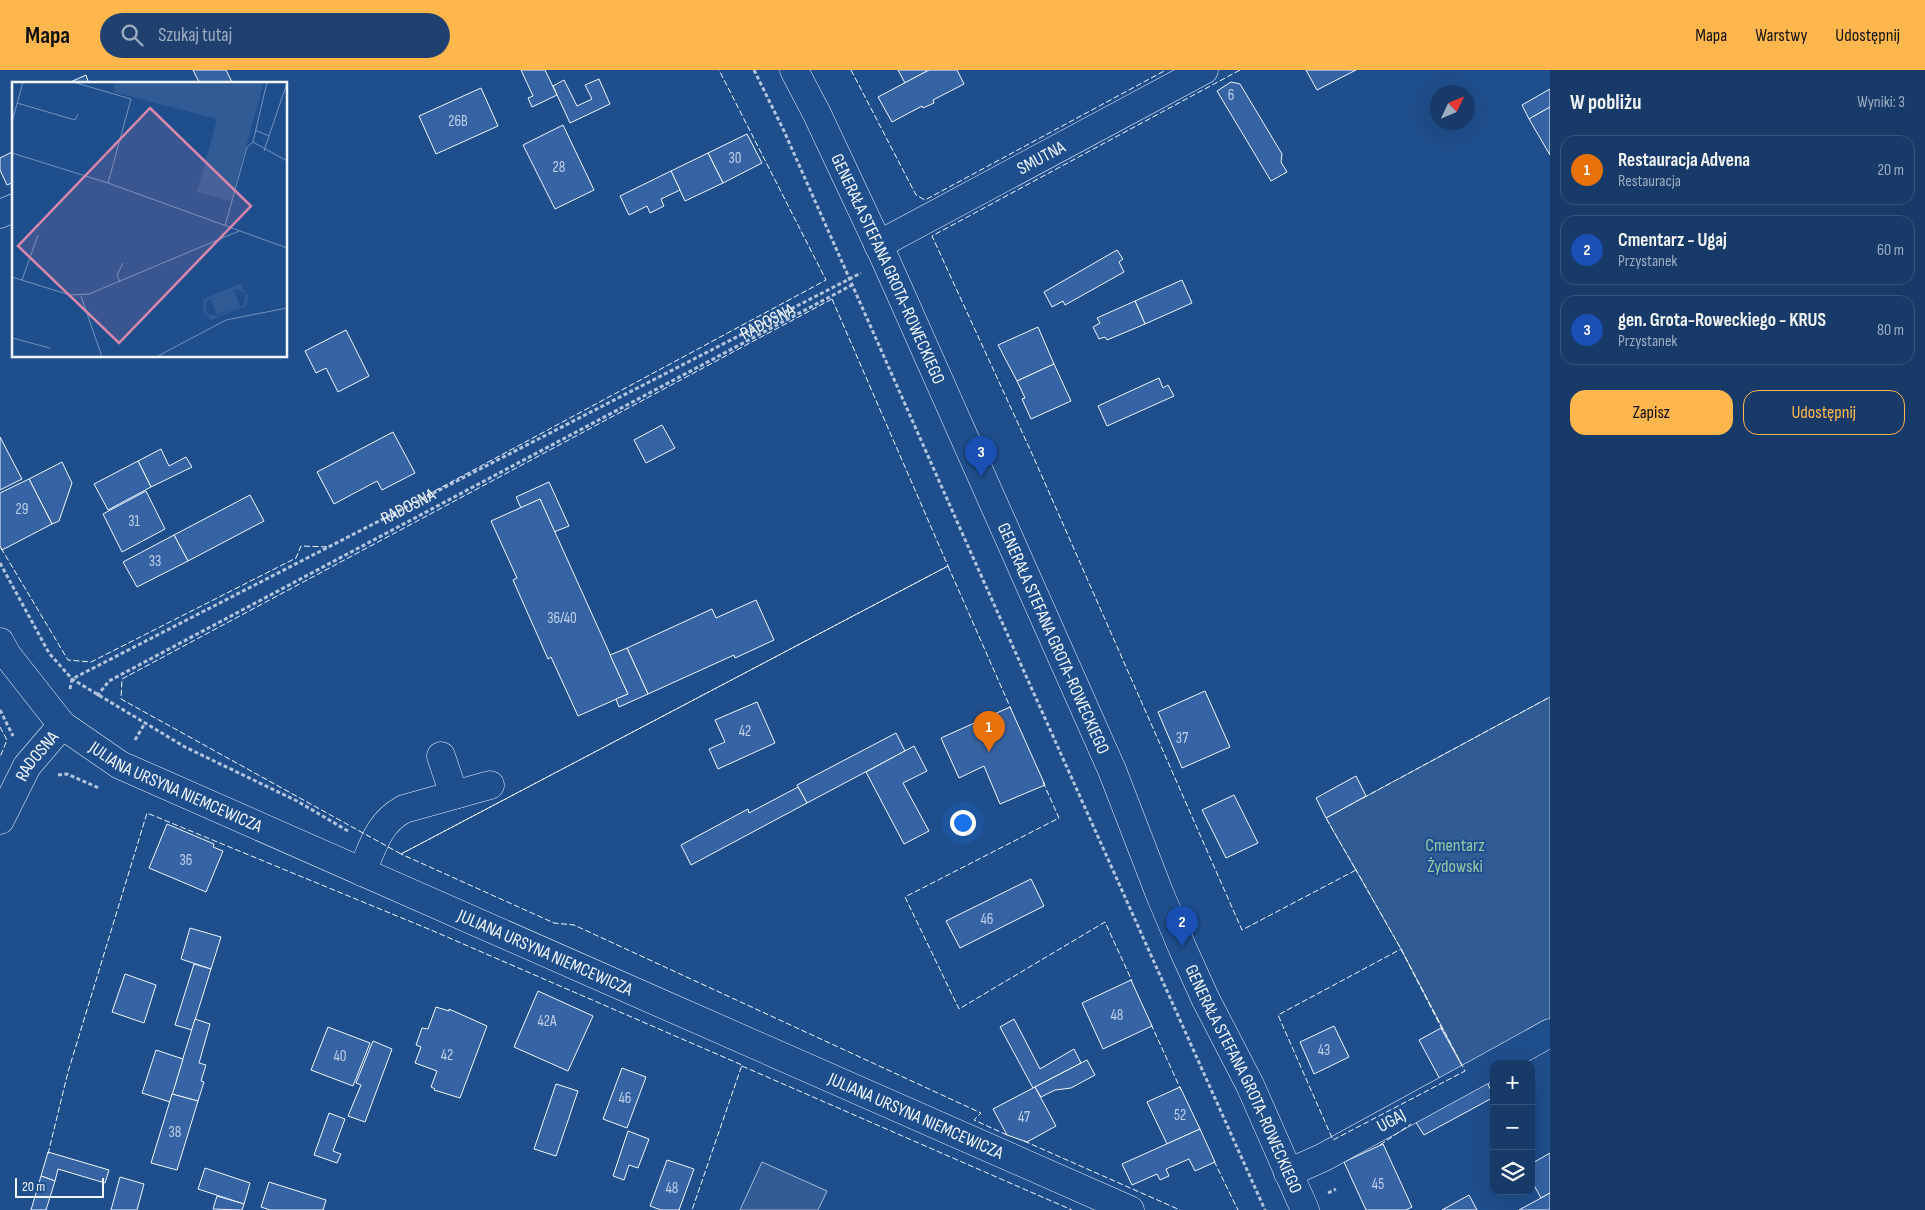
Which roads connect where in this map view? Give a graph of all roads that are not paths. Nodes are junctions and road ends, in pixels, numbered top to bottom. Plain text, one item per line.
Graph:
1 (794, 70) edge
2 (1204, 70) edge
3 (12, 209) edge
4 (0, 214) edge
5 (882, 253) junction
6 (0, 642) edge
7 (62, 725) junction
8 (441, 756) dead end
9 (490, 784) dead end
10 (454, 795) junction
11 (0, 820) edge
12 (362, 872) junction
13 (1550, 1033) edge
14 (1501, 1060) edge
15 (1490, 1066) edge
16 (1288, 1173) junction
17 (1130, 1210) edge
18 (1305, 1210) edge

1 - 5 street, GENERAŁA STEFANA GROTA-ROWECKIEGO
2 - 5 street, SMUTNA
3 - 4 street
5 - 16 street, GENERAŁA STEFANA GROTA-ROWECKIEGO
6 - 7 street, JULIANA URSYNA NIEMCEWICZA
7 - 11 street, RADOSNA
7 - 12 street, JULIANA URSYNA NIEMCEWICZA
8 - 10 street
9 - 10 street
10 - 12 street
12 - 17 street, JULIANA URSYNA NIEMCEWICZA
13 - 14 street, UGAJ
15 - 16 street, UGAJ
16 - 18 street, GENERAŁA STEFANA GROTA-ROWECKIEGO

